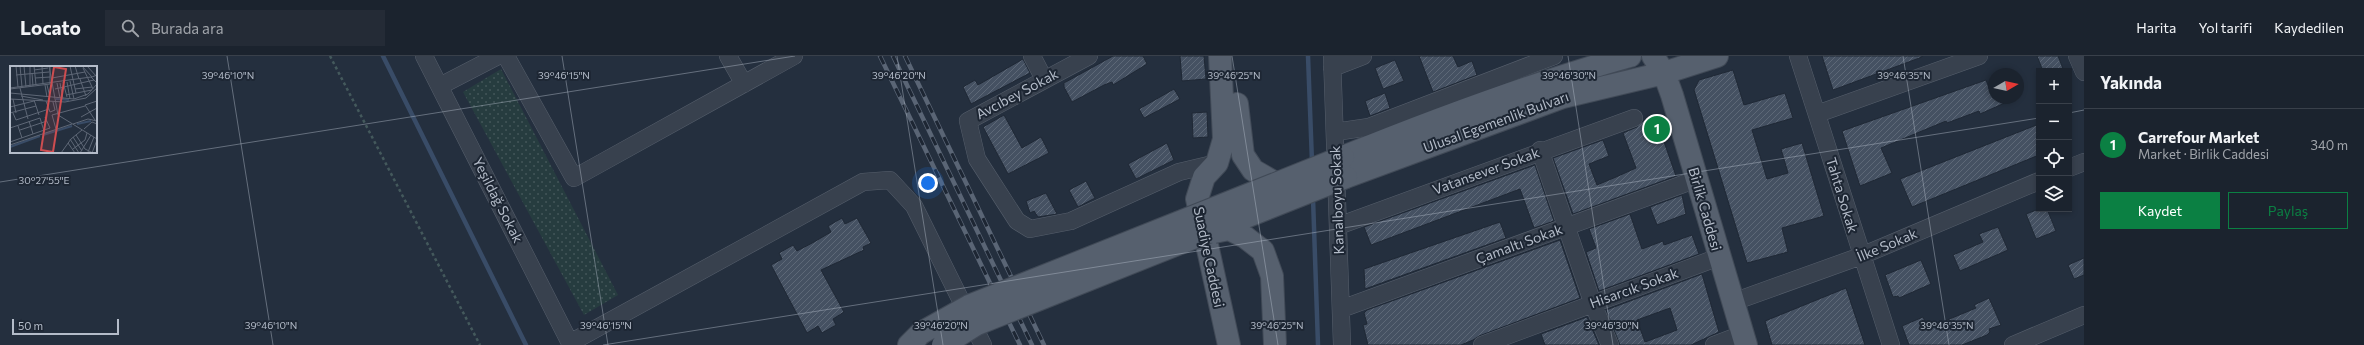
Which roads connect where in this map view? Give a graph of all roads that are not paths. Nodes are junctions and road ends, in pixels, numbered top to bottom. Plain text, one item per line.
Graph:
1 (424, 56) edge
2 (498, 56) edge
3 (506, 56) edge
4 (728, 56) edge
5 (794, 56) edge
6 (1032, 56) edge
7 (1089, 56) edge
8 (1220, 56) edge
9 (1234, 56) edge
10 (1363, 56) edge
11 (1554, 56) edge
12 (1630, 56) edge
13 (1718, 56) edge
14 (1798, 56) edge
15 (1979, 56) edge
16 (2077, 56) edge
17 (1605, 60) edge
18 (1332, 62) edge
19 (1660, 62) edge
20 (2084, 72) edge
21 (1044, 79) junction
22 (744, 84) junction
23 (440, 86) junction
24 (1817, 114) junction
25 (1634, 118) dead end
26 (1335, 132) junction
27 (1540, 150) junction
28 (2084, 162) edge
29 (1217, 163) junction
30 (1345, 167) junction
31 (2072, 167) edge
32 (1697, 179) junction
33 (2036, 182) edge
34 (1277, 184) junction
35 (1338, 226) junction
36 (1567, 227) junction
37 (1201, 235) junction
38 (1861, 256) junction
39 (1719, 257) junction
40 (1733, 302) junction
41 (1593, 304) junction
42 (1341, 310) junction
43 (2084, 315) edge
44 (915, 339) edge
45 (1745, 340) edge
46 (570, 344) edge
47 (943, 345) edge
48 (983, 345) edge
49 (1229, 345) edge
50 (1275, 345) edge
51 (1342, 345) edge
52 (1482, 345) edge
53 (1610, 345) edge
54 (1714, 345) edge
55 (1891, 345) edge
56 (2013, 345) edge

1 - 23 street, Yeşildağ Sokak
2 - 23 street
3 - 22 street
4 - 22 street
5 - 22 street
6 - 21 street
7 - 21 street, Avcıbey Sokak
8 - 29 main road, Suadiye Caddesi
9 - 34 main road
10 - 18 street
11 - 26 street
12 - 17 main road, Ulusal Egemenlik Bulvarı
13 - 19 main road, Ulusal Egemenlik Bulvarı
14 - 24 street, Tahta Sokak
15 - 24 street
16 - 20 street
17 - 30 main road, Ulusal Egemenlik Bulvarı
18 - 26 street, Kanalboyu Sokak
19 - 30 main road, Ulusal Egemenlik Bulvarı
19 - 32 main road, Birlik Caddesi
21 - 29 street, Avcıbey Sokak
23 - 46 street, Yeşildağ Sokak
24 - 38 street, Tahta Sokak
25 - 27 street, Vatansever Sokak
26 - 35 street, Kanalboyu Sokak
27 - 35 street, Vatansever Sokak
27 - 36 street
28 - 31 street
29 - 49 main road, Suadiye Caddesi
30 - 34 main road, bridge
30 - 37 main road, bridge
32 - 36 street, Çamaltı Sokak
32 - 39 main road, Birlik Caddesi
33 - 38 street, İlke Sokak
34 - 44 main road, bridge
35 - 42 street, Kanalboyu Sokak
36 - 41 street
36 - 42 street, Çamaltı Sokak
37 - 47 main road, bridge
37 - 50 main road, bridge
38 - 40 street, İlke Sokak
38 - 55 street, Tahta Sokak
39 - 40 main road, Birlik Caddesi
39 - 41 street, Hisarcık Sokak
40 - 45 main road, Birlik Caddesi
41 - 52 street, Hisarcık Sokak
41 - 53 street
42 - 51 street, Kanalboyu Sokak
43 - 56 street
45 - 54 street
46 - 48 street

